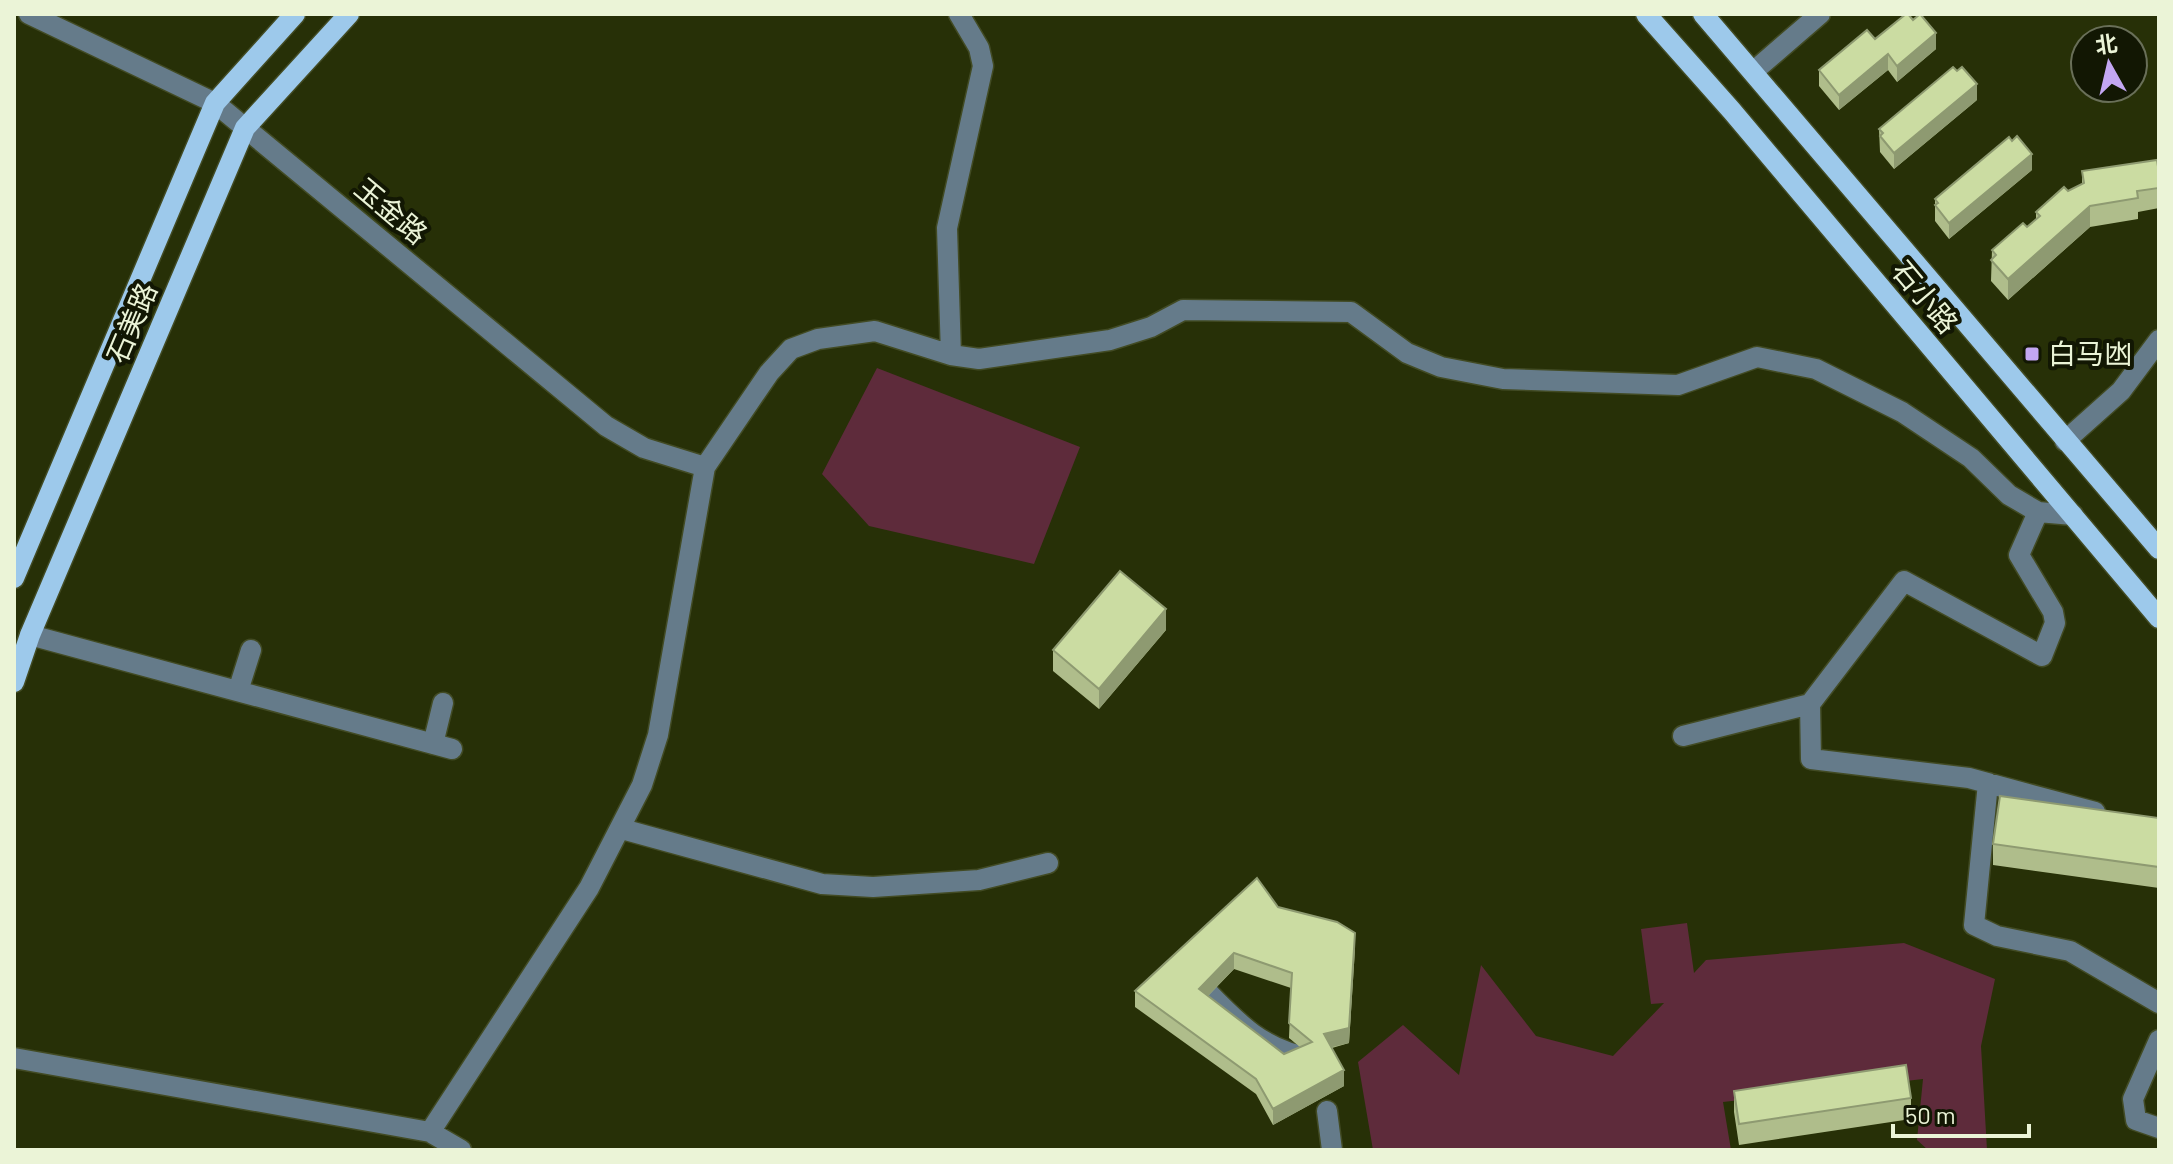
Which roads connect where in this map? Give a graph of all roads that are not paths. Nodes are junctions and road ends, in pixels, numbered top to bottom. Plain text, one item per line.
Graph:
1 (29, 14) edge
2 (295, 14) edge
3 (349, 14) edge
4 (959, 14) edge
5 (1646, 14) edge
6 (1703, 14) edge
7 (1820, 14) edge
8 (1754, 71) junction
9 (215, 103) junction
10 (245, 128) junction
11 (2159, 340) edge
12 (951, 355) junction
13 (2065, 441) junction
14 (705, 467) junction
15 (2038, 512) junction
16 (2073, 515) junction
17 (2159, 549) edge
18 (14, 578) edge
19 (2159, 618) edge
20 (30, 635) junction
21 (251, 650) dead end
22 (14, 682) edge
23 (238, 691) junction
24 (443, 703) dead end
25 (1810, 704) junction
26 (1683, 736) dead end
27 (1988, 783) junction
28 (2118, 817) edge
29 (622, 829) junction
30 (1048, 863) dead end
31 (1198, 982) edge
32 (2159, 1003) edge
33 (2159, 1040) edge
34 (14, 1058) edge
35 (1312, 1058) edge
36 (1327, 1111) dead end
37 (2159, 1128) edge
38 (430, 1132) junction
39 (461, 1150) edge
40 (1332, 1150) edge

1 - 9 street, 玉金路
2 - 9 main road, 石美路
3 - 10 main road, 石美路
4 - 12 street
5 - 16 main road, 石小路
6 - 8 main road, 石小路
7 - 8 street
8 - 13 main road, 石小路
9 - 10 street, 玉金路
9 - 18 main road, 石美路
10 - 14 street, 玉金路
10 - 20 main road, 石美路
11 - 13 street
12 - 14 street
12 - 15 street
13 - 17 main road, 石小路
14 - 29 street
15 - 16 street
15 - 25 street
16 - 19 main road, 石小路
20 - 22 main road, 石美路
20 - 23 street
21 - 23 street
23 - 24 street
25 - 26 street
25 - 27 street
27 - 28 street
27 - 32 street
29 - 30 street
29 - 38 street
31 - 35 street
33 - 37 street
34 - 38 street
36 - 40 street
38 - 39 street

